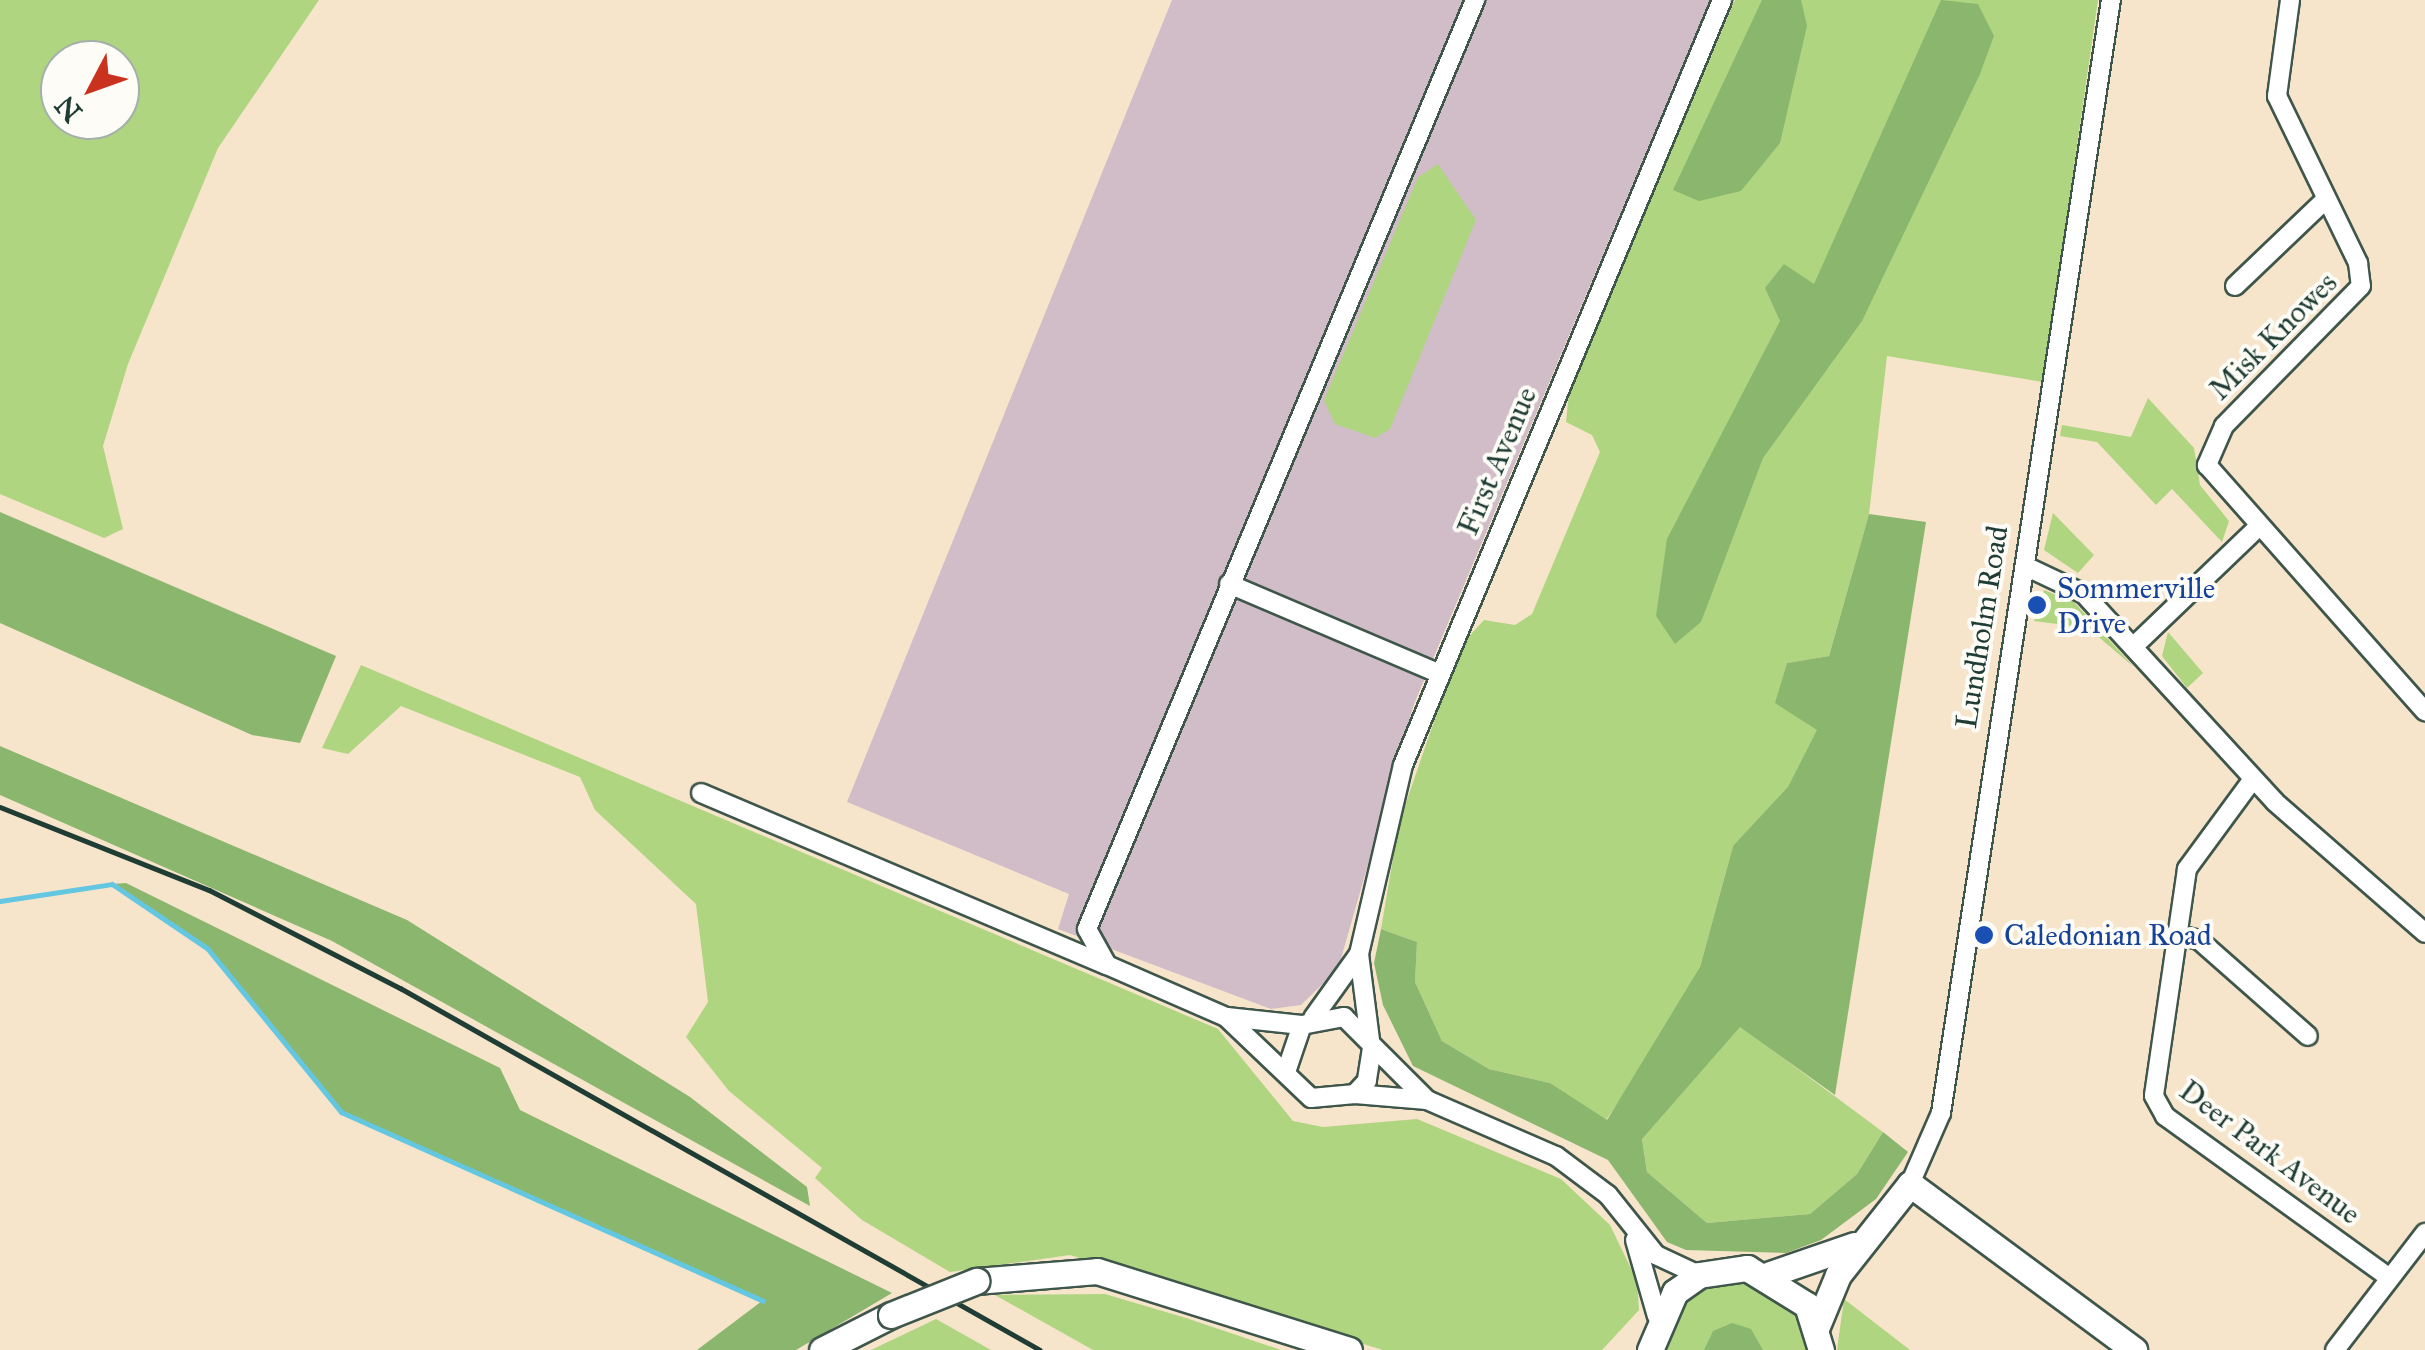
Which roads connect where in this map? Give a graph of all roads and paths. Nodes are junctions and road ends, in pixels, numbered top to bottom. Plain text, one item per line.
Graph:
1 (1475, 0) edge
2 (1722, 0) edge
3 (2111, 0) edge
4 (2290, 0) edge
5 (2326, 199) junction
6 (2235, 286) dead end
7 (2257, 528) junction
8 (2025, 566) junction
9 (1229, 584) junction
10 (2133, 646) junction
11 (1438, 673) junction
12 (2425, 711) edge
13 (2253, 779) junction
14 (700, 793) dead end
15 (2175, 934) junction
16 (2425, 934) edge
17 (1359, 954) junction
18 (1107, 965) junction
19 (1226, 1017) junction
20 (1307, 1021) junction
21 (2308, 1036) dead end
22 (1371, 1044) junction
23 (1287, 1069) junction
24 (1355, 1094) junction
25 (1427, 1100) junction
26 (1910, 1184) junction
27 (1627, 1223) junction
28 (2425, 1233) edge
29 (1862, 1241) junction
30 (1770, 1274) junction
31 (1699, 1275) junction
32 (2390, 1278) junction
33 (1648, 1338) edge
34 (1819, 1338) edge
35 (822, 1350) edge
36 (1349, 1350) edge
37 (2134, 1350) edge
38 (2336, 1350) edge

1 - 9 street
2 - 11 street, First Avenue
3 - 8 street, Lundholm Road
4 - 5 street, Misk Knowes
5 - 6 street
5 - 7 street, Misk Knowes
7 - 10 street
7 - 12 street, Misk Knowes
8 - 10 street
8 - 26 street, Lundholm Road
9 - 11 street
9 - 18 street
10 - 13 street
11 - 17 street, First Avenue
13 - 15 street, Deer Park Avenue
13 - 16 street
14 - 18 street
15 - 21 street
15 - 32 street, Deer Park Avenue
17 - 20 street, First Avenue
17 - 22 street, First Avenue
18 - 19 street
19 - 20 street
19 - 23 street
20 - 22 street
20 - 23 street
22 - 24 street
22 - 25 street
23 - 24 street
24 - 25 street
25 - 27 street
26 - 29 main road, Lundholm Road
26 - 37 main road
27 - 31 street
27 - 33 street
28 - 32 street
29 - 30 main road
29 - 34 main road, Lundholm Road
30 - 31 main road
30 - 34 main road
31 - 33 main road
32 - 38 street
35 - 36 main road, bridge

